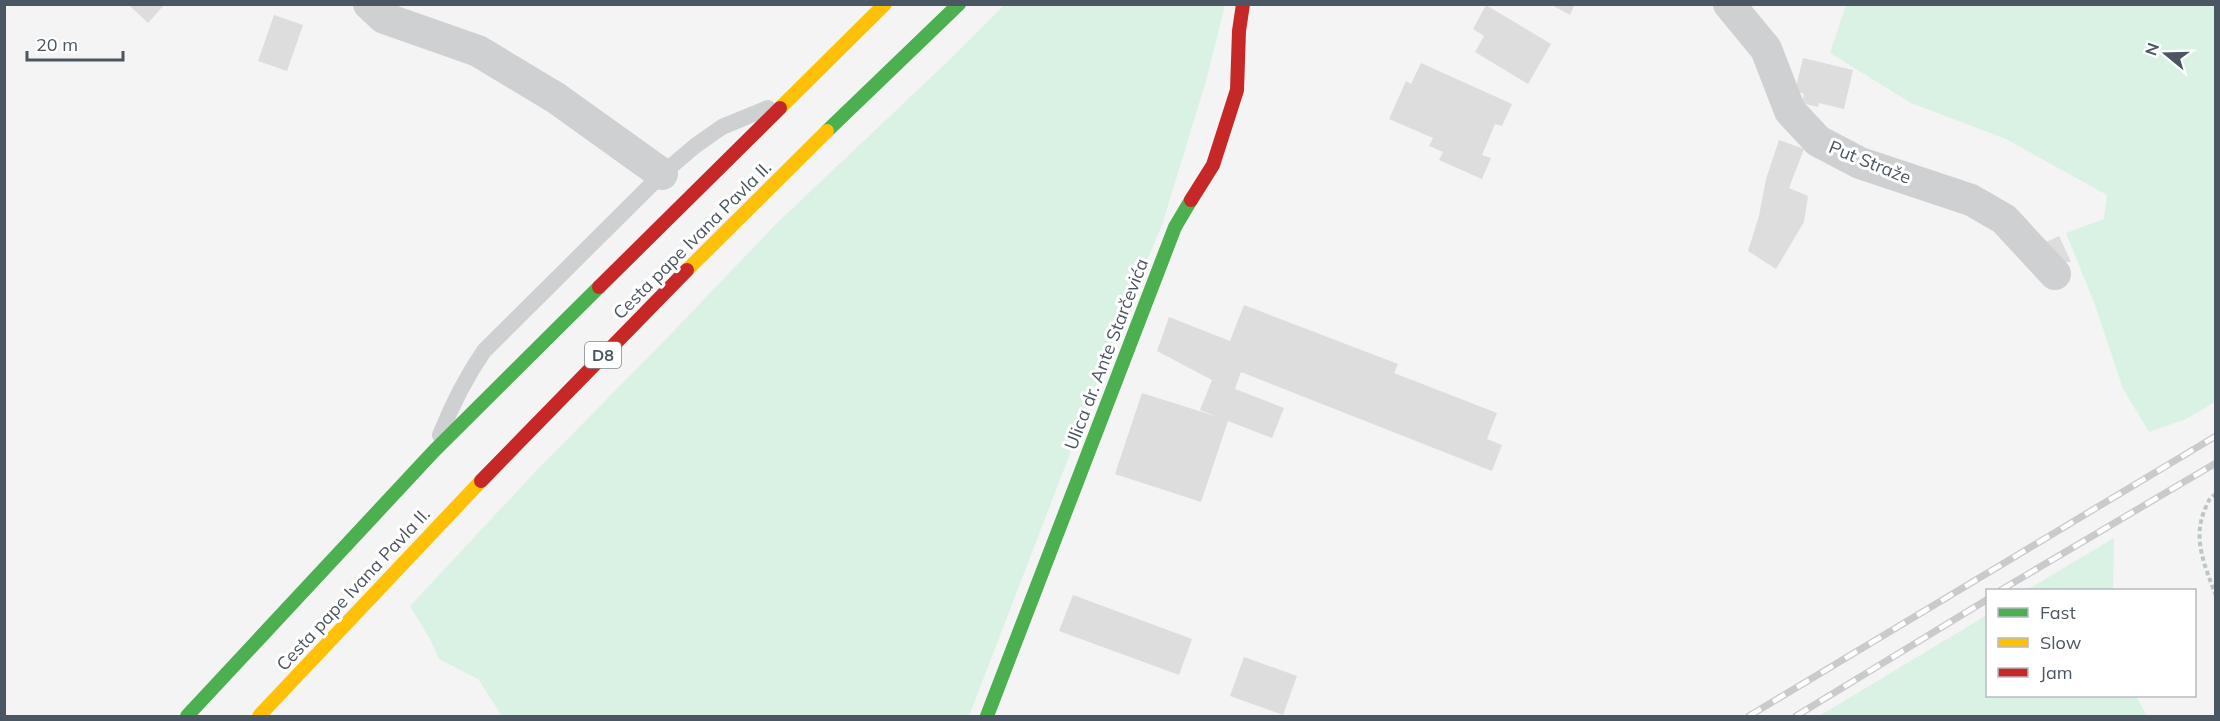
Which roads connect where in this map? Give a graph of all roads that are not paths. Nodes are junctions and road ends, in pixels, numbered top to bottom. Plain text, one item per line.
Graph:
1 (369, 4) edge
2 (885, 4) edge
3 (959, 4) edge
4 (1243, 4) edge
5 (1729, 4) edge
6 (783, 103) junction
7 (662, 174) junction
8 (2055, 274) dead end
9 (434, 451) junction
10 (187, 717) edge
11 (259, 717) edge
12 (987, 717) edge

1 - 7 street
2 - 6 main road, Cesta pape Ivana Pavla II.
3 - 11 main road, Cesta pape Ivana Pavla II. / D8
4 - 12 main road, Ulica dr. Ante Starčevića
5 - 8 street, Put Straže
6 - 7 lane
6 - 9 main road, Cesta pape Ivana Pavla II.
7 - 9 lane
9 - 10 main road, Cesta pape Ivana Pavla II.

